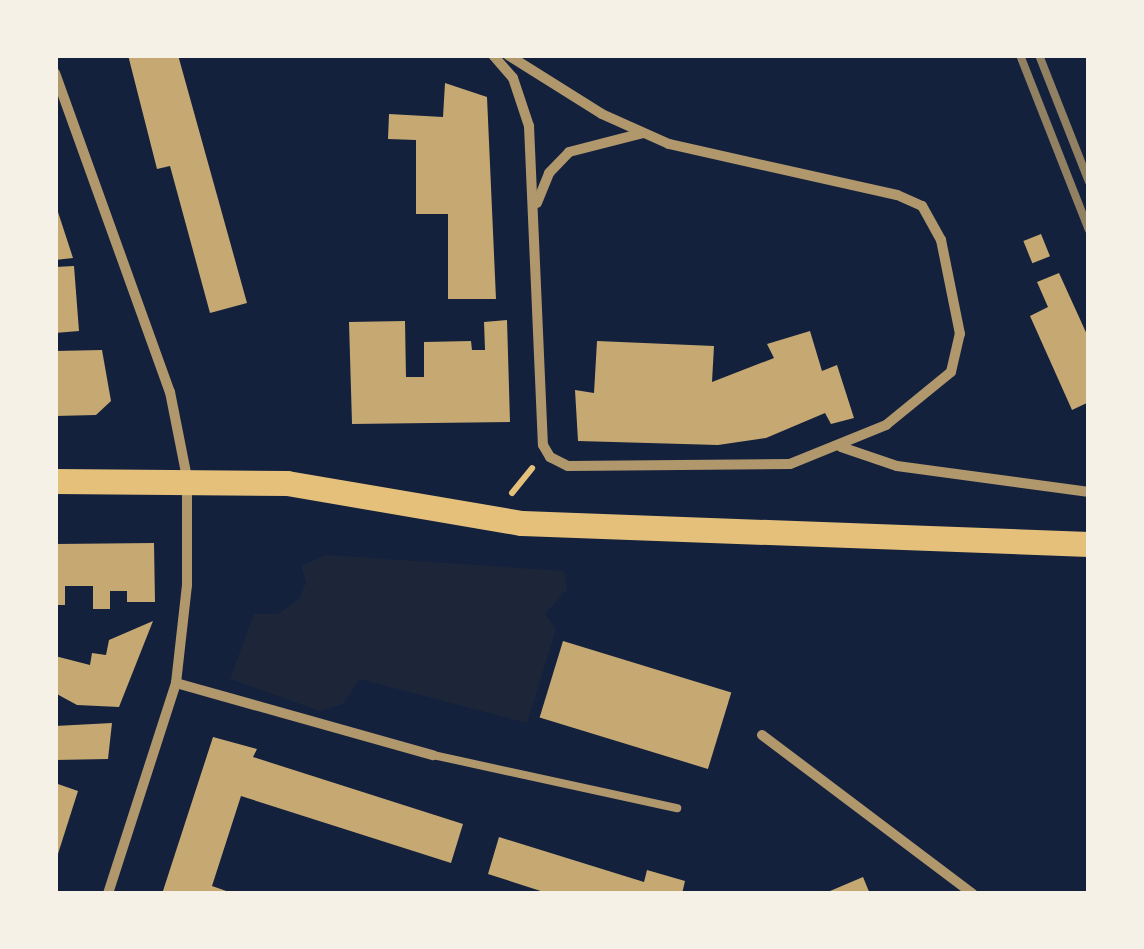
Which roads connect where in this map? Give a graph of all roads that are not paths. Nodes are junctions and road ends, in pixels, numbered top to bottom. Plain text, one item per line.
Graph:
1 (493, 55) edge
2 (508, 55) edge
3 (55, 73) edge
4 (644, 133) junction
5 (535, 208) junction
6 (840, 447) junction
7 (187, 478) junction
8 (55, 481) edge
9 (1089, 492) edge
10 (1089, 544) edge
11 (176, 683) junction
12 (762, 735) dead end
13 (433, 755) joint
14 (677, 808) dead end
15 (108, 894) edge
16 (972, 894) edge

1 - 5 street
2 - 4 street
3 - 7 street
4 - 5 street
4 - 6 street
5 - 6 street
6 - 9 street
7 - 8 main road
7 - 10 main road
7 - 11 street
11 - 13 street
11 - 15 street
12 - 16 street
13 - 14 lane

